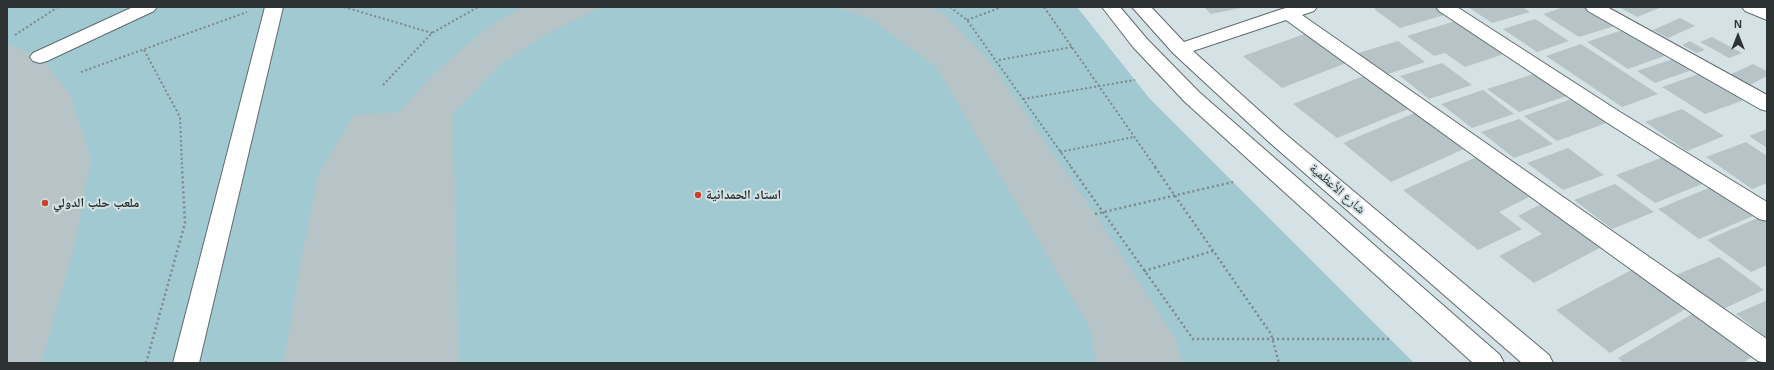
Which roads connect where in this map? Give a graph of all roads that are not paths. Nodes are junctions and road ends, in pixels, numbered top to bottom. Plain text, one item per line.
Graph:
1 (148, 7) edge
2 (274, 7) edge
3 (1111, 7) edge
4 (1142, 7) edge
5 (1445, 7) edge
6 (1594, 7) edge
7 (1751, 7) edge
8 (1298, 10) edge
9 (1767, 15) edge
10 (1180, 49) junction
11 (40, 57) dead end
12 (1767, 104) edge
13 (1767, 213) edge
14 (1767, 353) edge
15 (186, 363) edge
16 (1491, 363) edge
17 (1540, 363) edge

1 - 11 street
2 - 15 street
3 - 16 street
4 - 10 street, شارع الأعظمية
5 - 13 street
6 - 12 street
7 - 9 street
8 - 10 street
8 - 14 street
10 - 17 street, شارع الأعظمية

